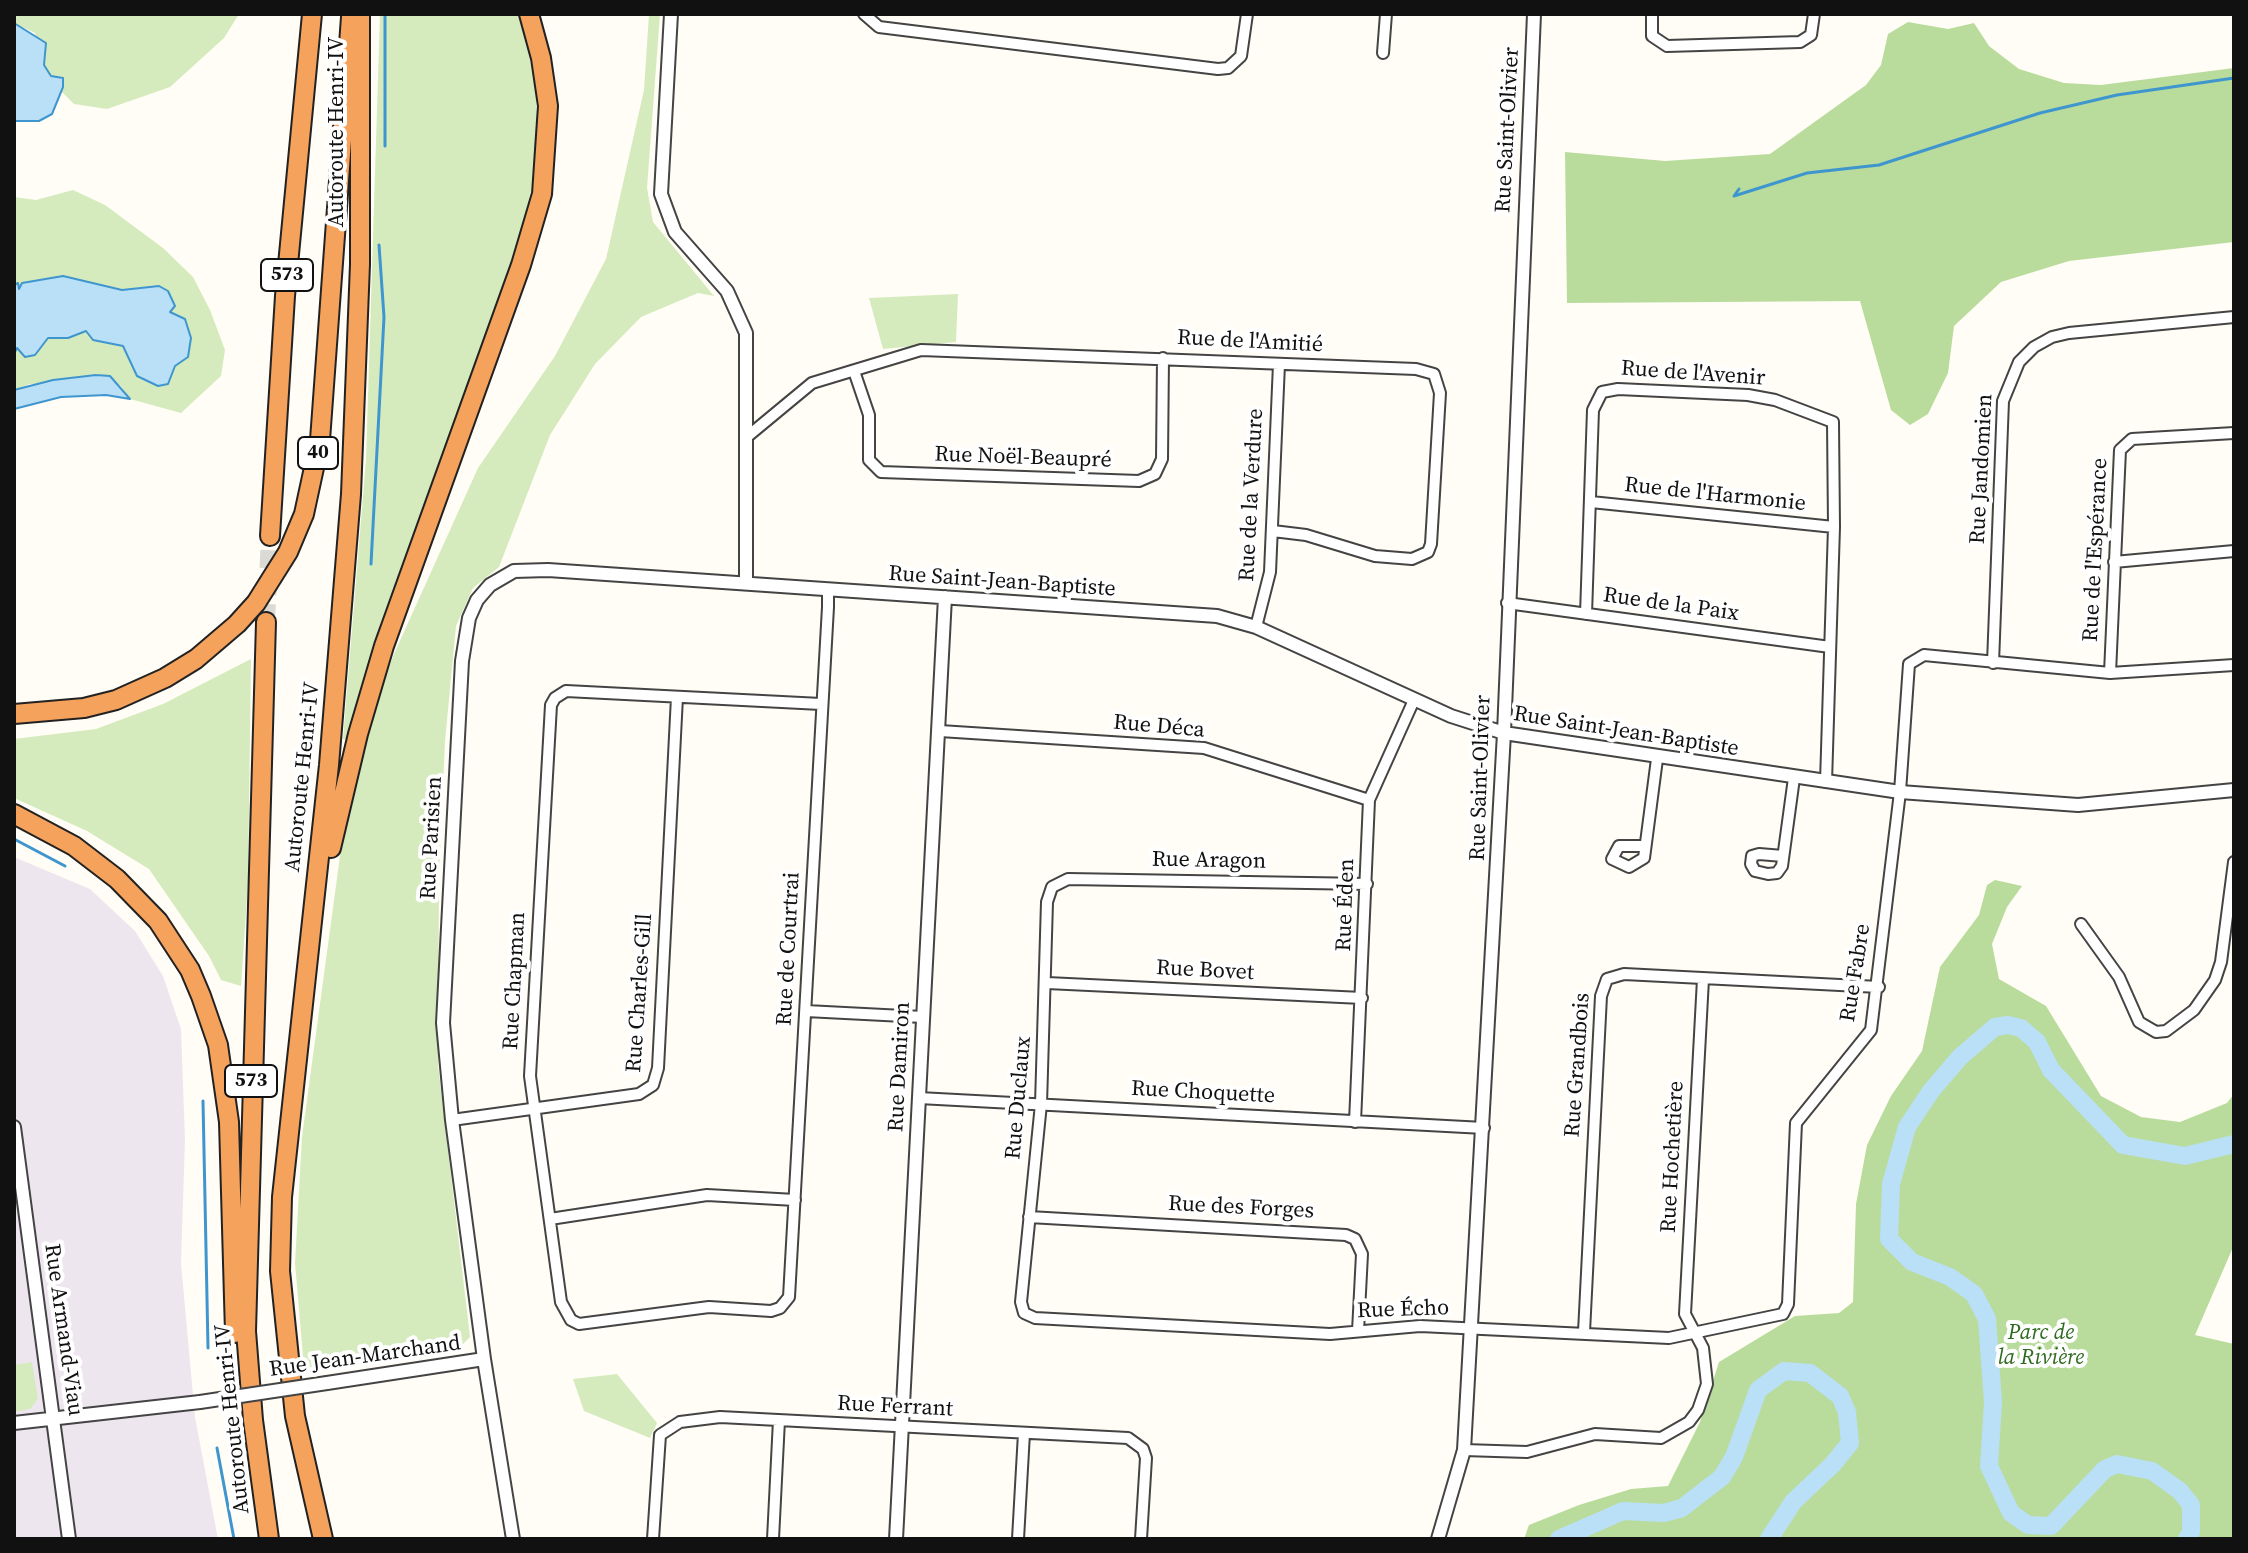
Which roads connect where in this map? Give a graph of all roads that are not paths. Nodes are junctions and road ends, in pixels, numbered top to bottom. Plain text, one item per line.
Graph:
1 (312, 14) edge
2 (352, 14) edge
3 (360, 14) edge
4 (529, 14) edge
5 (671, 14) edge
6 (864, 14) edge
7 (1247, 14) edge
8 (1386, 14) edge
9 (1534, 14) edge
10 (1652, 14) edge
11 (1814, 14) edge
12 (1383, 53) dead end
13 (2234, 317) edge
14 (1163, 358) junction
15 (1279, 364) junction
16 (854, 371) junction
17 (2234, 433) edge
18 (748, 436) junction
19 (1591, 502) junction
20 (1834, 527) junction
21 (1273, 531) junction
22 (270, 536) tunnel mouth
23 (2234, 551) edge
24 (2114, 562) junction
25 (746, 583) junction
26 (828, 589) junction
27 (945, 597) junction
28 (1507, 603) junction
29 (1586, 614) junction
30 (266, 622) tunnel mouth
31 (1256, 627) junction
32 (1830, 647) junction
33 (1993, 663) junction
34 (2234, 665) edge
35 (2110, 673) junction
36 (677, 697) junction
37 (1414, 700) junction
38 (821, 704) junction
39 (14, 714) edge
40 (940, 731) junction
41 (1504, 733) junction
42 (1657, 759) junction
43 (1794, 778) junction
44 (1826, 782) junction
45 (2234, 790) edge
46 (1900, 792) junction
47 (1369, 800) junction
48 (14, 814) edge
49 (1645, 846) dead end
50 (1783, 856) dead end
51 (2234, 862) edge
52 (1367, 884) junction
53 (1052, 887) joint
54 (2081, 924) dead end
55 (309, 973) junction
56 (1703, 979) junction
57 (1047, 983) junction
58 (1879, 987) junction
59 (1362, 998) junction
60 (806, 1011) junction
61 (923, 1017) junction
62 (919, 1098) junction
63 (1041, 1104) junction
64 (536, 1108) junction
65 (452, 1120) junction
66 (1355, 1122) junction
67 (14, 1127) edge
68 (1484, 1128) junction
69 (795, 1200) junction
70 (1029, 1217) junction
71 (550, 1219) junction
72 (780, 1308) joint
73 (1024, 1313) joint
74 (1783, 1314) joint
75 (1471, 1327) junction
76 (1358, 1331) junction
77 (1584, 1332) junction
78 (1697, 1333) junction
79 (484, 1359) junction
80 (55, 1418) junction
81 (779, 1420) junction
82 (14, 1423) edge
83 (902, 1428) junction
84 (1024, 1433) junction
85 (1464, 1450) junction
86 (69, 1539) edge
87 (267, 1539) edge
88 (323, 1539) edge
89 (513, 1539) edge
90 (653, 1539) edge
91 (773, 1539) edge
92 (896, 1539) edge
93 (1018, 1539) edge
94 (1141, 1539) edge
95 (1438, 1539) edge

1 - 22 highway, Autoroute Henri-IV / 573
2 - 39 highway, 40
3 - 55 highway, Autoroute Henri-IV / 573
4 - 55 highway
5 - 18 street
6 - 7 street
8 - 12 street
9 - 28 street, Rue Saint-Olivier
10 - 11 street
13 - 33 street, Rue Jandomien
14 - 15 street, Rue de l'Amitié
14 - 16 street, Rue de l'Amitié
14 - 16 street, Rue Noël-Beaupré
15 - 21 street, Rue de la Verdure
15 - 21 street, Rue de l'Amitié
16 - 18 street, Rue de l'Amitié
17 - 24 street, Rue de l'Espérance
18 - 25 street
19 - 20 street, Rue de l'Harmonie
19 - 20 street, Rue de l'Avenir
19 - 29 street, Rue de l'Avenir
20 - 32 street, Rue de l'Avenir
21 - 31 street, Rue de la Verdure
23 - 24 street
24 - 35 street, Rue de l'Espérance
25 - 26 street, Rue Saint-Jean-Baptiste
25 - 65 street, Rue Parisien
26 - 27 street, Rue Saint-Jean-Baptiste
26 - 38 street, Rue de Courtrai
27 - 31 street, Rue Saint-Jean-Baptiste
27 - 40 street, Rue Damiron
28 - 29 street, Rue de la Paix
28 - 41 street, Rue Saint-Olivier
29 - 32 street, Rue de la Paix
30 - 87 highway, Autoroute Henri-IV / 573
31 - 37 street, Rue Saint-Jean-Baptiste
32 - 44 street, Rue de l'Avenir
33 - 35 street
33 - 46 street, Rue Fabre
34 - 35 street
36 - 38 street, Rue Chapman
36 - 64 street, Rue Charles-Gill
36 - 64 street, Rue Chapman
37 - 41 street, Rue Saint-Jean-Baptiste
37 - 47 street, Rue Éden
38 - 60 street, Rue de Courtrai
40 - 47 street, Rue Déca
40 - 61 street, Rue Damiron
41 - 42 street, Rue Saint-Jean-Baptiste
41 - 68 street, Rue Saint-Olivier
42 - 43 street, Rue Saint-Jean-Baptiste
42 - 49 street
43 - 44 street, Rue Saint-Jean-Baptiste
43 - 50 street
44 - 46 street, Rue Saint-Jean-Baptiste
45 - 46 street, Rue Saint-Jean-Baptiste
46 - 58 street, Rue Fabre
47 - 52 street, Rue Éden
48 - 87 highway
51 - 54 street
52 - 53 street, Rue Aragon
52 - 59 street, Rue Éden
53 - 57 street, Rue Duclaux
55 - 88 highway, Autoroute Henri-IV / 573
56 - 58 street, Rue Grandbois
56 - 77 street, Rue Grandbois
56 - 78 street, Rue Hochetière
57 - 59 street, Rue Bovet
57 - 63 street, Rue Duclaux
58 - 74 street, Rue Fabre
59 - 66 street, Rue Éden
60 - 61 street
60 - 69 street, Rue de Courtrai
61 - 62 street, Rue Damiron
62 - 63 street, Rue Choquette
62 - 83 street, Rue Damiron
63 - 66 street, Rue Choquette
63 - 70 street, Rue Duclaux
64 - 65 street, Rue Charles-Gill
64 - 71 street, Rue Chapman
65 - 79 street, Rue Parisien
66 - 68 street, Rue Choquette
67 - 80 street, Rue Armand-Viau
68 - 75 street, Rue Saint-Olivier
69 - 71 street
69 - 72 street, Rue de Courtrai
70 - 73 street, Rue Duclaux
70 - 76 street, Rue des Forges
71 - 72 street, Rue Chapman
73 - 76 street, Rue Écho
74 - 78 street, Rue Écho
75 - 76 street, Rue Écho
75 - 77 street, Rue Écho
75 - 85 street, Rue Saint-Olivier
77 - 78 street, Rue Écho
78 - 85 street, Rue Hochetière
79 - 80 street, Rue Jean-Marchand, bridge
79 - 89 street, Rue Parisien
80 - 82 street, Rue Jean-Marchand
80 - 86 street, Rue Armand-Viau
81 - 83 street, Rue Ferrant
81 - 90 street, Rue Ferrant
81 - 91 street
83 - 84 street, Rue Ferrant
83 - 92 street, Rue Damiron
84 - 93 street
84 - 94 street, Rue Ferrant
85 - 95 street, Rue Saint-Olivier

